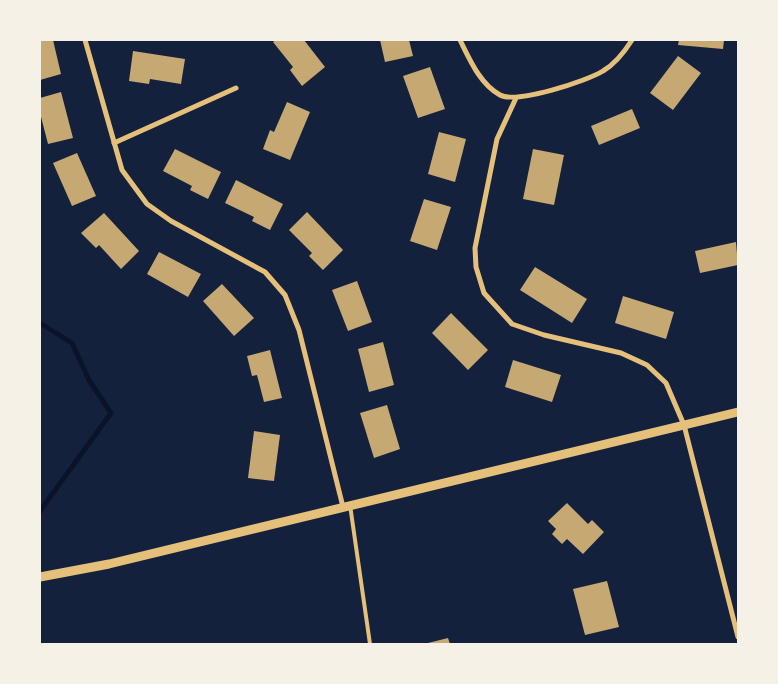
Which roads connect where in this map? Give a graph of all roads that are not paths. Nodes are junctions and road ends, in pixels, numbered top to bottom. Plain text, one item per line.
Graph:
1 (85, 40) edge
2 (460, 40) edge
3 (632, 40) edge
4 (236, 88) dead end
5 (516, 98) junction
6 (114, 143) junction
7 (738, 412) edge
8 (684, 425) junction
9 (346, 506) junction
10 (40, 577) edge
11 (738, 637) edge
12 (370, 644) edge

1 - 6 street
2 - 5 street
3 - 5 street
4 - 6 street
5 - 8 street
6 - 9 street
7 - 8 street
8 - 9 street
8 - 11 street
9 - 10 street
9 - 12 lane

